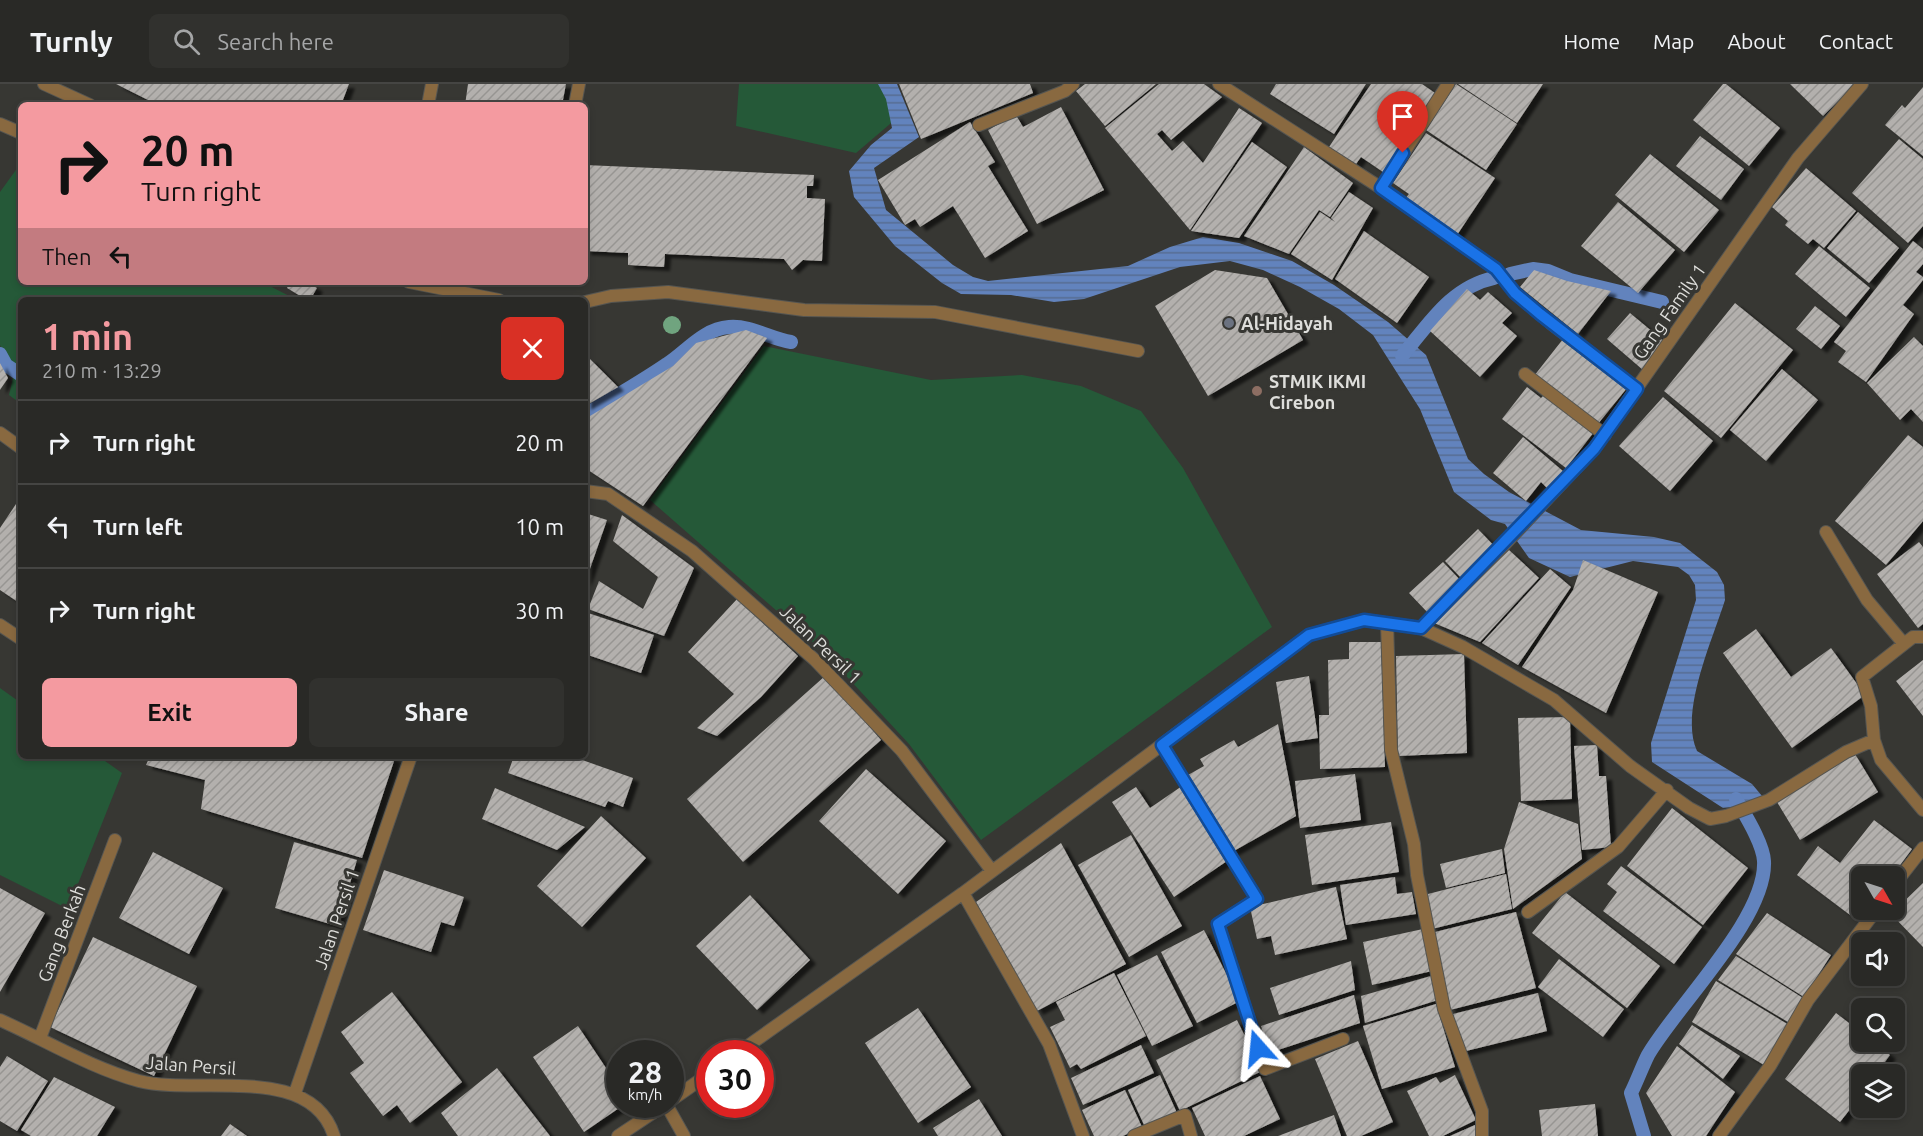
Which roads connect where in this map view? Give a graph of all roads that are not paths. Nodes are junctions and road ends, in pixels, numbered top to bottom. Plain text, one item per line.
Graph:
1 (44, 84) edge
2 (432, 84) edge
3 (579, 84) edge
4 (1073, 84) edge
5 (1220, 84) edge
6 (1448, 84) edge
7 (1862, 84) edge
8 (83, 102) edge
9 (429, 102) edge
10 (575, 102) edge
11 (0, 124) edge
12 (979, 125) dead end
13 (18, 132) edge
14 (1381, 188) junction
15 (424, 285) edge
16 (484, 297) edge
17 (588, 301) edge
18 (1138, 351) dead end
19 (1526, 374) dead end
20 (1637, 389) junction
21 (0, 433) edge
22 (1605, 435) junction
23 (18, 446) edge
24 (588, 491) edge
25 (1826, 532) dead end
26 (1387, 623) junction
27 (0, 625) edge
28 (1421, 628) junction
29 (18, 637) edge
30 (1923, 637) edge
31 (1904, 644) junction
32 (1874, 740) junction
33 (1162, 745) junction
34 (410, 759) edge
35 (1667, 790) junction
36 (1923, 810) edge
37 (115, 840) dead end
38 (1923, 848) edge
39 (992, 871) junction
40 (1905, 871) edge
41 (963, 893) junction
42 (1528, 912) dead end
43 (1869, 920) edge
44 (0, 1020) edge
45 (40, 1038) junction
46 (756, 1040) edge
47 (1343, 1040) dead end
48 (295, 1093) junction
49 (645, 1118) edge
50 (674, 1118) edge
51 (334, 1136) edge
52 (618, 1136) edge
53 (684, 1136) edge
54 (1083, 1136) edge
55 (1134, 1136) edge
56 (1191, 1136) edge
57 (1482, 1136) edge
58 (1719, 1136) edge

1 - 8 street
2 - 9 street
3 - 10 street
4 - 12 street
5 - 14 street
6 - 14 street
7 - 20 street, Gang Family 1
11 - 13 street
14 - 20 street
15 - 16 street
17 - 18 street
19 - 22 street
20 - 22 street, Gang Family 1
21 - 23 street
22 - 28 street, Gang Family 1
24 - 39 street, Jalan Persil 1
25 - 31 street
26 - 28 street
26 - 33 street
26 - 57 street
27 - 29 street
28 - 35 street
30 - 31 street
31 - 32 street
32 - 35 street
32 - 36 street
33 - 39 street
33 - 47 street
34 - 48 street, Jalan Persil 1
35 - 42 street
37 - 45 street, Gang Berkah
38 - 40 street
39 - 41 street
41 - 46 street
41 - 54 street
43 - 58 street
44 - 45 street, Jalan Persil
45 - 48 street, Jalan Persil
48 - 51 street, Jalan Persil
49 - 52 street
50 - 53 street
55 - 56 street

